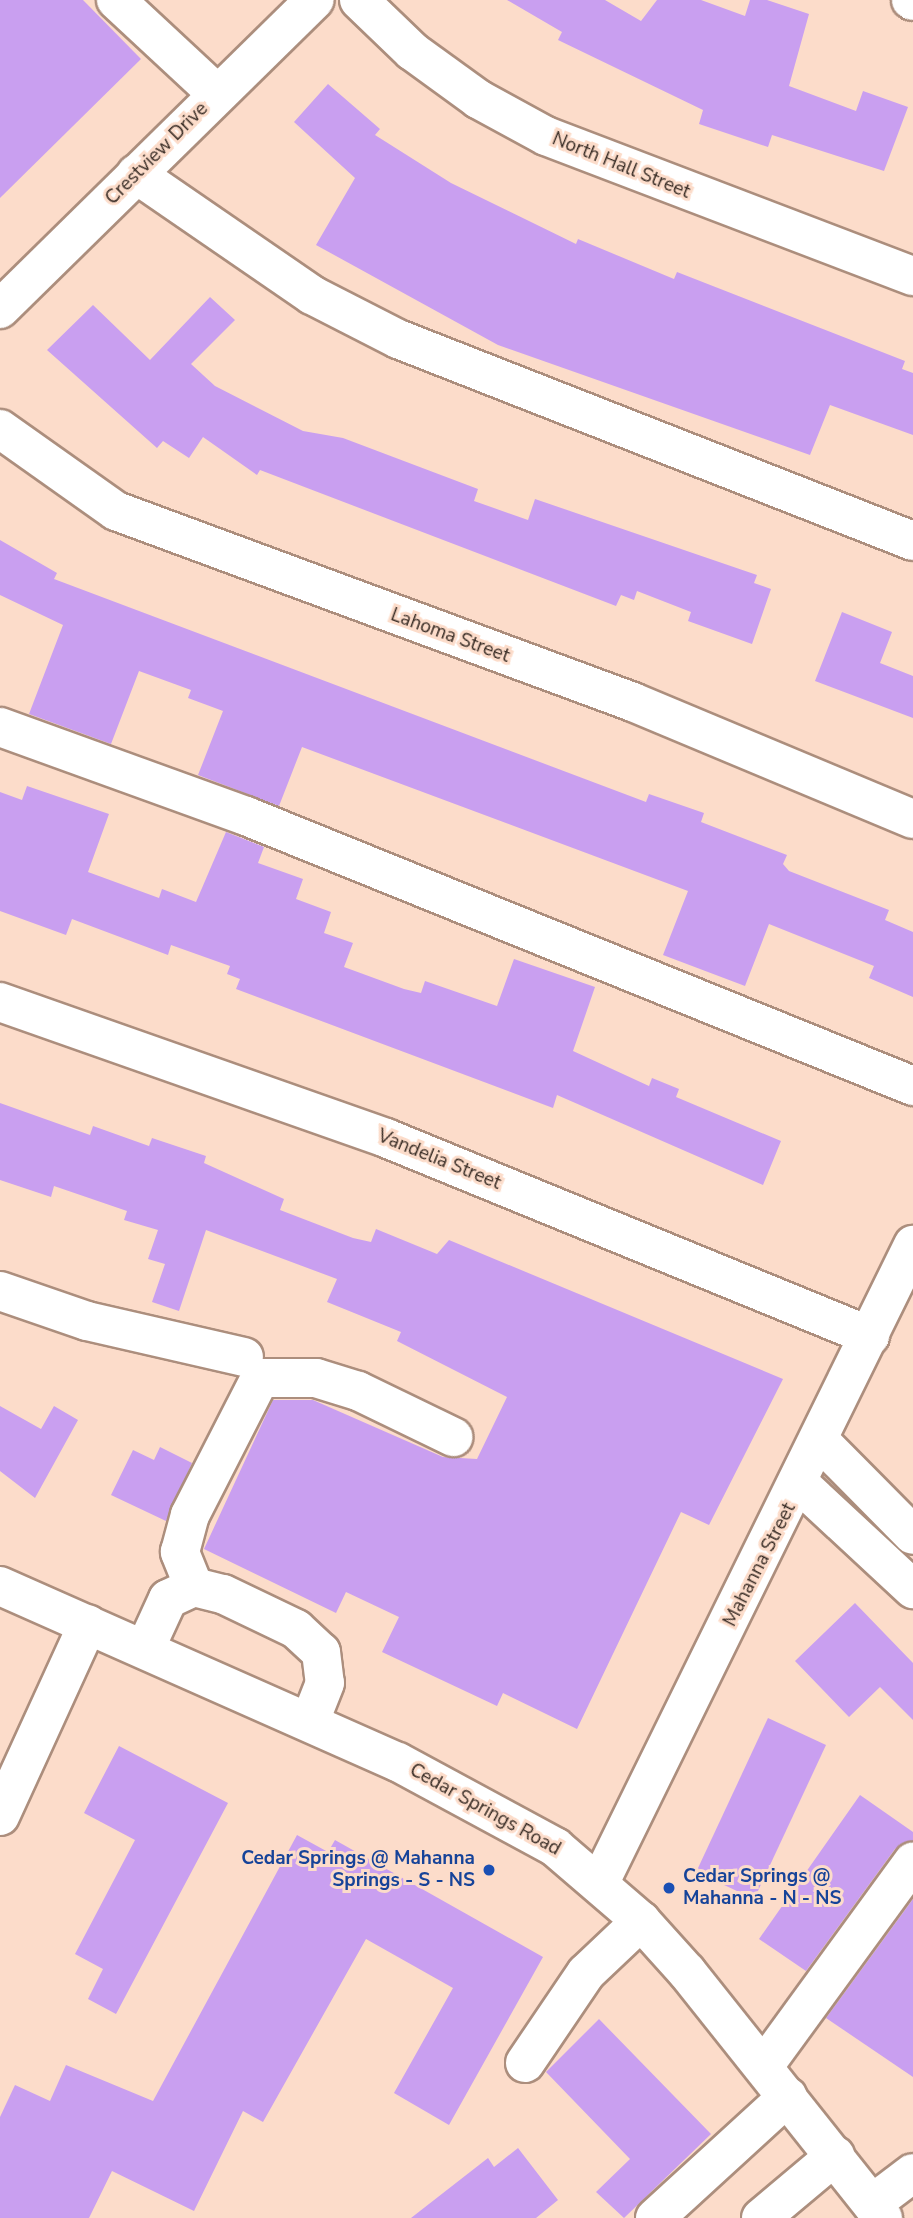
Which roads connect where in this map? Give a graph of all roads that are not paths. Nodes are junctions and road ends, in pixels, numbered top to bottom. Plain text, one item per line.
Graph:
1 (116, 0) edge
2 (314, 0) edge
3 (359, 0) edge
4 (216, 94) junction
5 (136, 174) junction
6 (913, 275) edge
7 (0, 309) edge
8 (0, 429) edge
9 (913, 541) edge
10 (0, 727) edge
11 (913, 819) edge
12 (0, 1002) edge
13 (913, 1086) edge
14 (913, 1245) edge
15 (0, 1291) edge
16 (870, 1336) junction
17 (244, 1357) dead end
18 (453, 1437) dead end
19 (820, 1441) junction
20 (801, 1485) junction
21 (913, 1535) edge
22 (0, 1586) edge
23 (194, 1587) junction
24 (913, 1589) edge
25 (88, 1624) junction
26 (145, 1649) junction
27 (310, 1721) junction
28 (0, 1816) edge
29 (913, 1862) edge
30 (600, 1882) junction
31 (641, 1921) junction
32 (525, 2063) dead end
33 (764, 2066) junction
34 (788, 2096) junction
35 (835, 2156) junction
36 (913, 2173) edge
37 (877, 2211) edge
38 (654, 2218) edge
39 (761, 2218) edge

1 - 4 street
2 - 4 street, Crestview Drive
3 - 6 street, North Hall Street
4 - 5 street, Crestview Drive
5 - 7 street, Crestview Drive
5 - 9 street
8 - 11 street, Lahoma Street
10 - 13 street
12 - 16 street, Vandelia Street
14 - 16 street, Mahanna Street
15 - 17 street
16 - 19 street, Mahanna Street
18 - 23 street
19 - 20 street, Mahanna Street
19 - 21 street
20 - 24 street
20 - 30 street, Mahanna Street
22 - 25 street, Cedar Springs Road
23 - 26 street
23 - 27 street
25 - 26 street, Cedar Springs Road
25 - 28 street
26 - 27 street, Cedar Springs Road
27 - 30 street, Cedar Springs Road
29 - 33 street
30 - 31 street, Cedar Springs Road
31 - 32 street
31 - 33 street, Cedar Springs Road
33 - 34 street, Cedar Springs Road
34 - 35 street, Cedar Springs Road
34 - 38 street
35 - 37 street, Cedar Springs Road
35 - 39 street
36 - 37 street

